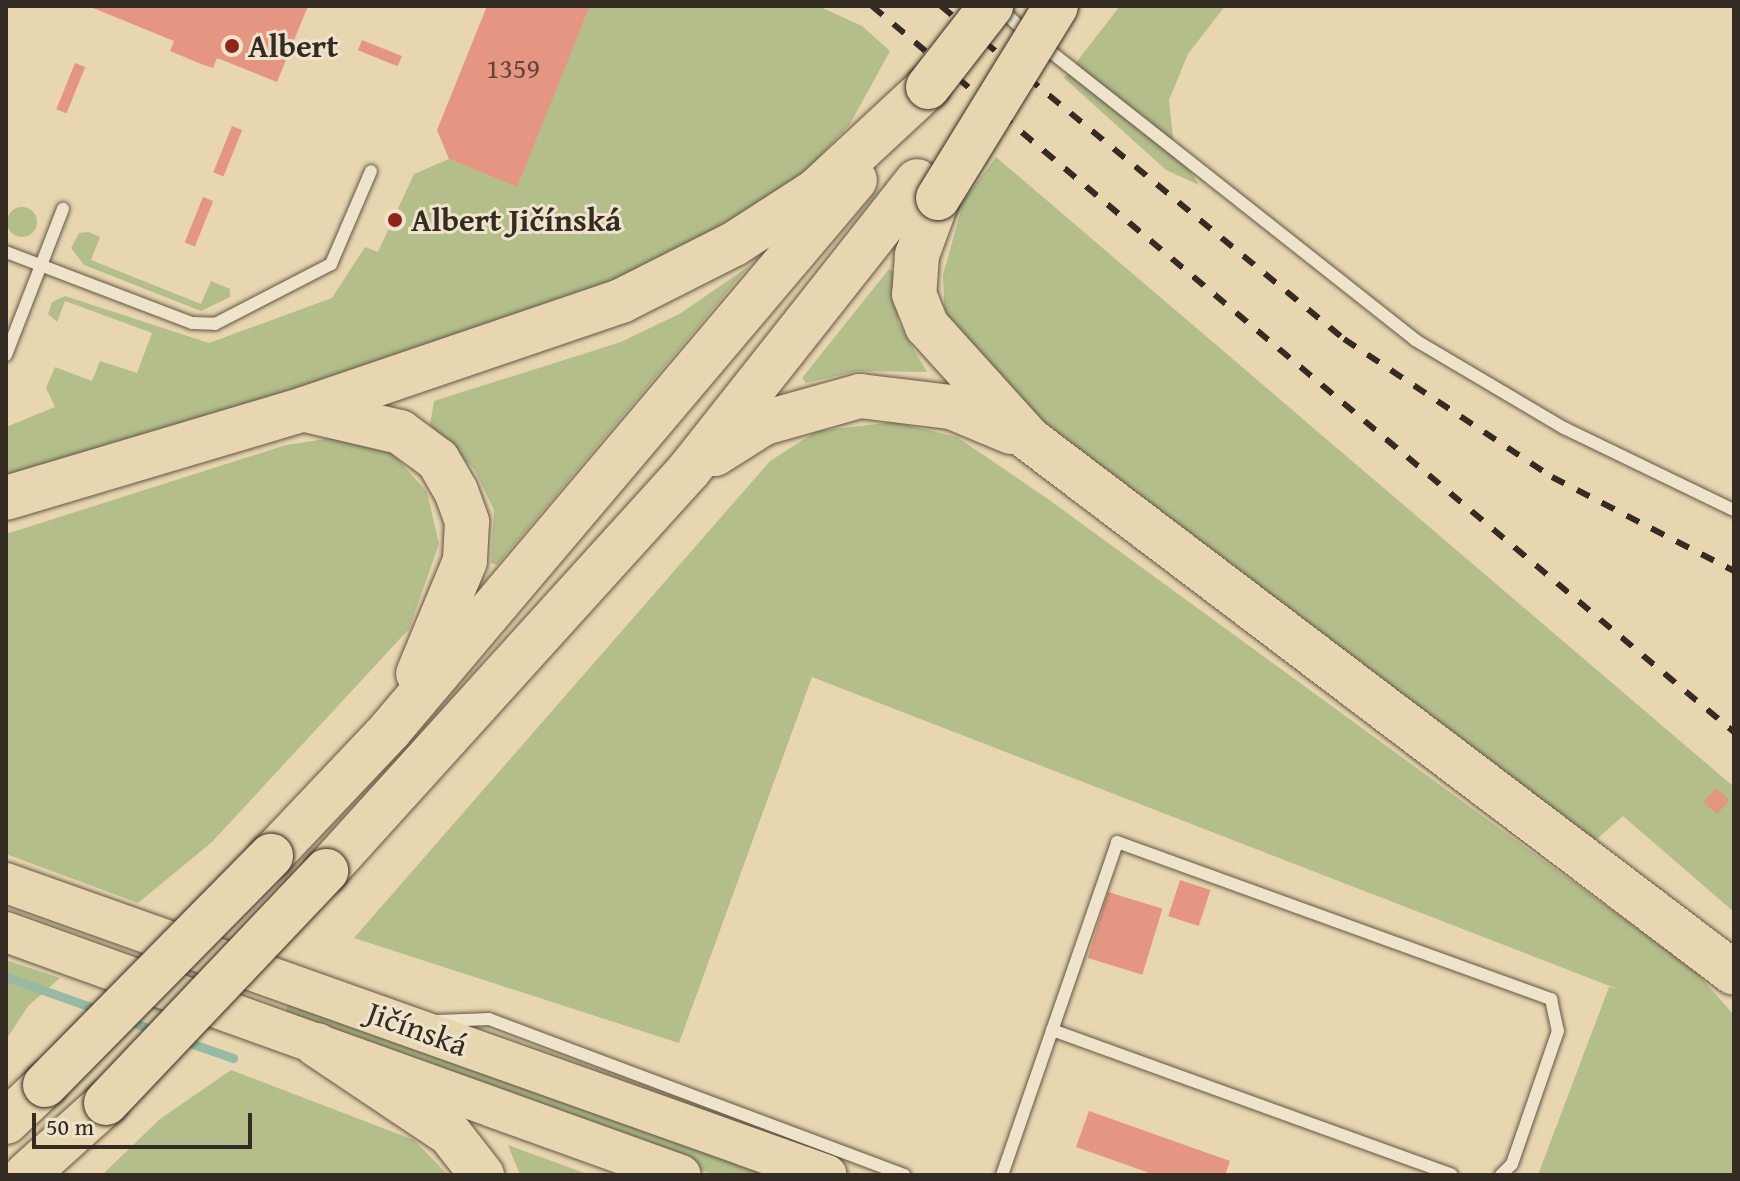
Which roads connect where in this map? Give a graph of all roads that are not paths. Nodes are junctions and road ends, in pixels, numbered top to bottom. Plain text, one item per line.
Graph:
1 (994, 6) edge
2 (1054, 6) edge
3 (877, 147) junction
4 (371, 171) dead end
5 (927, 190) junction
6 (63, 209) dead end
7 (6, 252) edge
8 (41, 265) junction
9 (6, 355) edge
10 (304, 409) junction
11 (1029, 439) junction
12 (689, 470) junction
13 (6, 498) edge
14 (1734, 510) edge
15 (390, 730) junction
16 (6, 883) edge
17 (6, 932) edge
18 (1734, 973) edge
19 (396, 1022) junction
20 (1052, 1030) junction
21 (317, 1045) junction
22 (106, 1103) junction
23 (6, 1122) edge
24 (26, 1175) edge
25 (47, 1175) edge
26 (482, 1175) edge
27 (681, 1175) edge
28 (827, 1175) edge
29 (905, 1175) edge
30 (1002, 1175) edge
31 (1452, 1175) edge
32 (1501, 1175) edge

1 - 3 highway, bridge
1 - 14 lane
2 - 5 highway
3 - 10 highway
3 - 15 highway
4 - 8 lane
5 - 11 highway
5 - 12 highway
6 - 8 lane
7 - 8 lane
8 - 9 lane
10 - 13 highway
10 - 15 highway
11 - 12 highway
11 - 18 highway
12 - 22 highway, bridge
15 - 23 highway, bridge
16 - 19 main road, Jičínská
17 - 21 main road, Jičínská
19 - 28 main road, Jičínská
19 - 29 lane
20 - 30 lane
20 - 31 lane
20 - 32 lane
21 - 26 highway
21 - 27 main road, Jičínská
22 - 24 highway
22 - 25 highway

